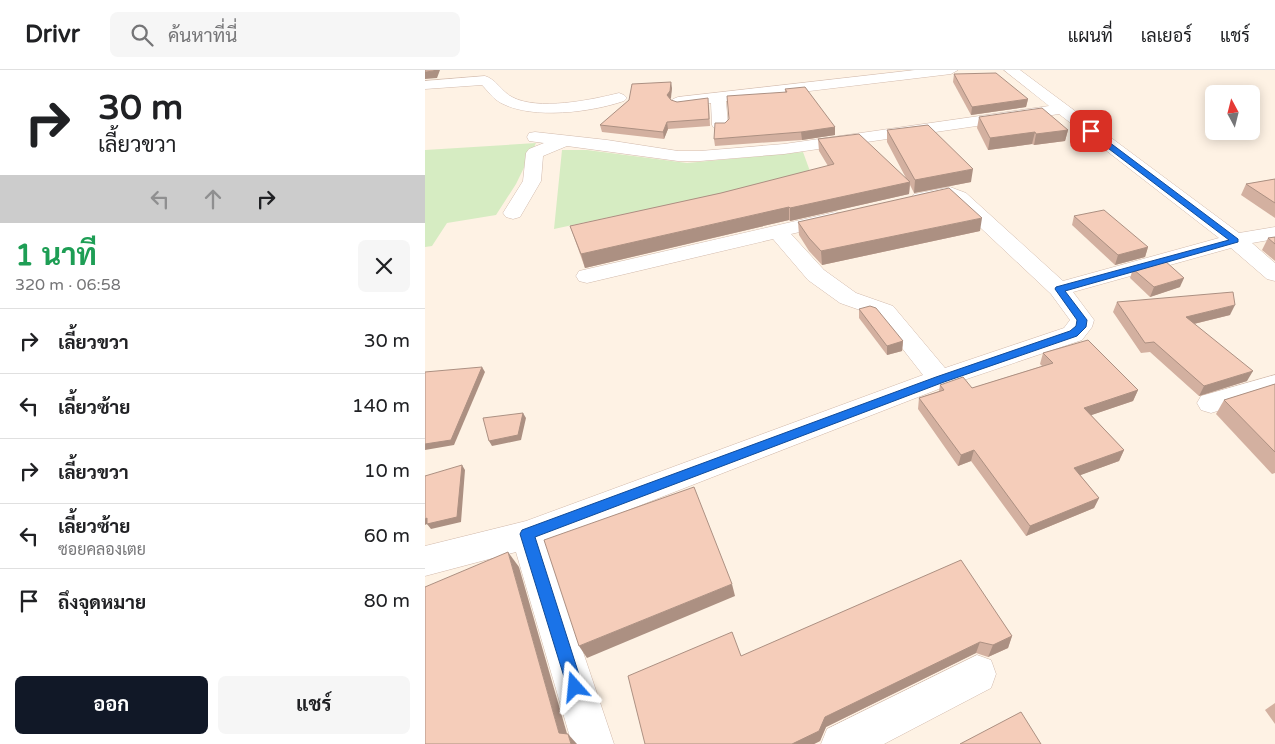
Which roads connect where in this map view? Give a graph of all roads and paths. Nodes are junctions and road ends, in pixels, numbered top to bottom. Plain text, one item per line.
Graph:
1 (951, 70) edge
2 (1011, 70) edge
3 (425, 85) edge
4 (619, 98) dead end
5 (718, 98) junction
6 (678, 102) edge
7 (1061, 109) junction
8 (720, 125) edge
9 (535, 137) dead end
10 (563, 141) junction
11 (903, 203) edge
12 (513, 213) dead end
13 (855, 214) edge
14 (778, 232) junction
15 (1275, 233) edge
16 (1235, 240) junction
17 (1275, 274) edge
18 (587, 276) dead end
19 (1059, 289) junction
20 (940, 380) junction
21 (1275, 384) edge
22 (1211, 403) dead end
23 (527, 534) junction
24 (425, 561) edge
25 (977, 674) dead end
26 (593, 744) edge
27 (842, 744) edge

1 - 5 street
2 - 7 street
3 - 4 street
5 - 6 street
5 - 8 street
7 - 10 street
7 - 16 street
9 - 10 street
10 - 12 street
11 - 19 street
13 - 14 street
14 - 18 street
14 - 20 street
15 - 16 street
16 - 17 street
16 - 19 street
19 - 20 street
20 - 23 street
21 - 22 street
23 - 24 street
23 - 26 street
25 - 27 street

